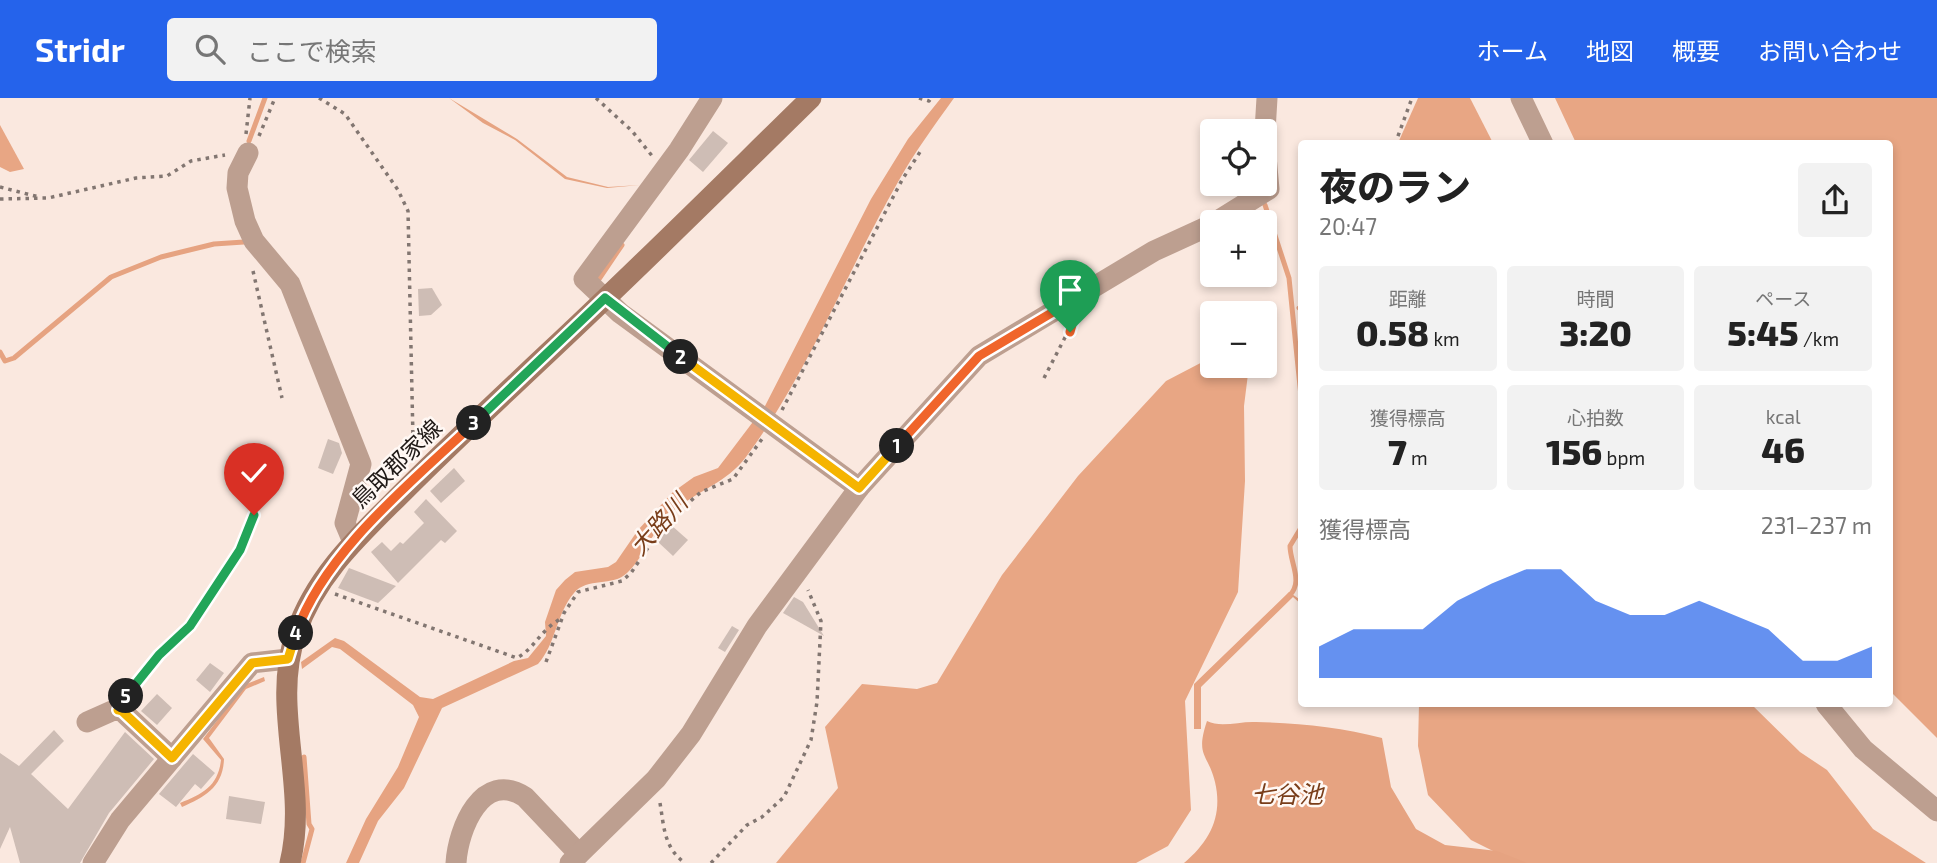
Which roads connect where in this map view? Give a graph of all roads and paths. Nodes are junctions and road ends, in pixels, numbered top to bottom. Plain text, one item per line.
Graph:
1 (250, 98) edge
2 (275, 98) edge
3 (319, 98) edge
4 (596, 98) edge
5 (712, 98) edge
6 (811, 98) edge
7 (919, 98) edge
8 (931, 98) edge
9 (1267, 98) edge
10 (1412, 98) edge
11 (1521, 98) edge
12 (1266, 119) edge
13 (1396, 140) edge
14 (1541, 140) edge
15 (248, 153) junction
16 (663, 171) junction
17 (0, 187) edge
18 (1259, 196) edge
19 (44, 198) junction
20 (0, 199) edge
21 (1236, 210) edge
22 (1200, 230) edge
23 (246, 248) junction
24 (1080, 296) junction
25 (605, 298) junction
26 (1044, 378) dead end
27 (282, 398) dead end
28 (425, 470) junction
29 (859, 488) junction
30 (256, 507) dead end
31 (353, 542) junction
32 (798, 572) junction
33 (316, 588) junction
34 (563, 618) dead end
35 (288, 659) junction
36 (1828, 707) edge
37 (118, 710) junction
38 (87, 722) dead end
39 (172, 758) junction
40 (656, 779) junction
41 (1937, 811) edge
42 (574, 858) edge
43 (93, 863) edge
44 (290, 863) edge
45 (456, 863) edge
46 (685, 863) edge
47 (711, 863) edge

1 - 15 path
2 - 15 path
3 - 28 path
4 - 16 path
5 - 16 street
6 - 25 main road, 鳥取郡家線
7 - 8 path
9 - 12 street
10 - 13 path
11 - 14 street
15 - 19 path
15 - 23 street
16 - 25 street
17 - 19 path
18 - 21 street
19 - 20 path
22 - 24 street
23 - 27 path
23 - 31 street
24 - 26 path
24 - 29 street
25 - 28 main road, 鳥取郡家線
25 - 29 street
28 - 31 main road, 鳥取郡家線
29 - 32 street
30 - 37 path
31 - 33 main road, 鳥取郡家線
32 - 40 street
32 - 47 path
33 - 34 path
33 - 35 main road, 鳥取郡家線
35 - 39 street
35 - 44 main road, 鳥取郡家線
36 - 41 street
37 - 38 street
37 - 39 street
39 - 43 street
40 - 42 street
40 - 46 path
42 - 45 street

